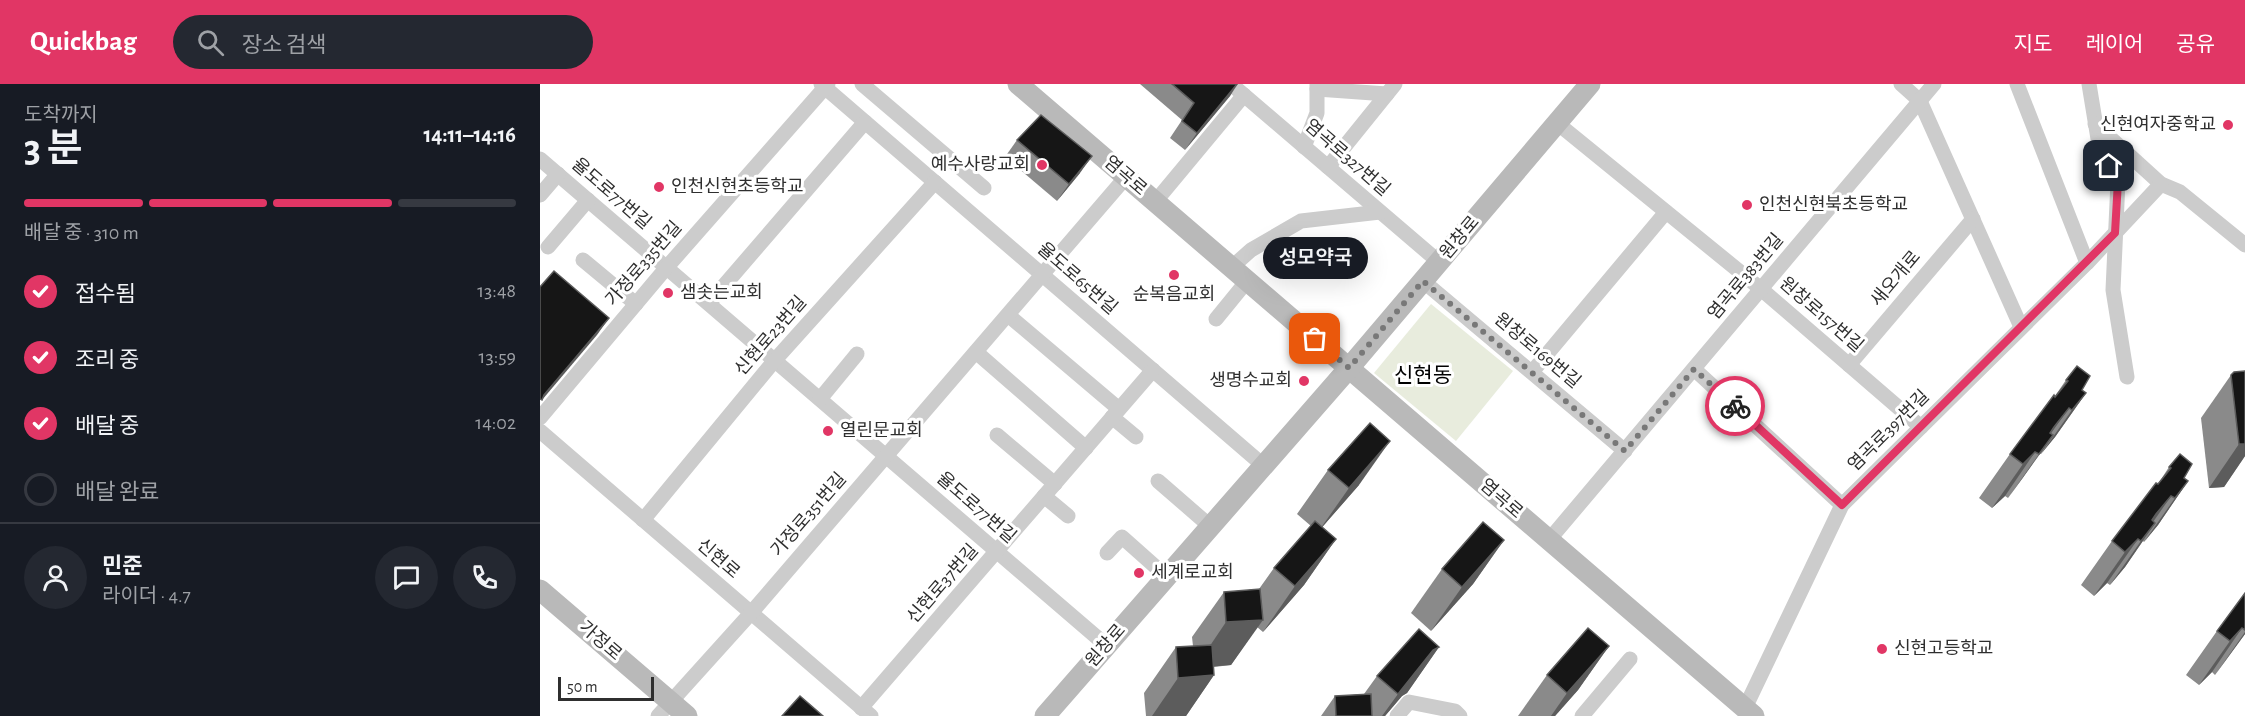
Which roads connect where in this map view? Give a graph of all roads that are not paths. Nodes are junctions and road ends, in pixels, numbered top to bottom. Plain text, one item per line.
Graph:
1 (862, 84) edge
2 (1018, 84) edge
3 (1231, 84) edge
4 (1590, 84) edge
5 (1901, 84) edge
6 (1934, 84) edge
7 (2017, 84) edge
8 (2089, 84) edge
9 (825, 85) edge
10 (1317, 86) edge
11 (1391, 89) edge
12 (1244, 95) junction
13 (1920, 101) junction
14 (865, 122) junction
15 (1557, 123) junction
16 (2095, 124) junction
17 (1304, 147) junction
18 (540, 159) edge
19 (1328, 167) junction
20 (558, 174) junction
21 (1126, 177) junction
22 (935, 182) junction
23 (2161, 184) junction
24 (984, 188) dead end
25 (540, 195) edge
26 (588, 200) junction
27 (1155, 202) junction
28 (1380, 212) junction
29 (1666, 212) junction
30 (1973, 219) junction
31 (2115, 233) junction
32 (2245, 244) edge
33 (548, 247) dead end
34 (583, 260) dead end
35 (1439, 262) junction
36 (2087, 263) junction
37 (667, 267) junction
38 (1240, 274) junction
39 (1042, 275) junction
40 (1423, 281) junction
41 (1761, 289) junction
42 (709, 303) junction
43 (636, 304) junction
44 (1008, 315) junction
45 (1216, 319) dead end
46 (2021, 327) junction
47 (976, 352) junction
48 (857, 354) dead end
49 (774, 360) junction
50 (1849, 365) junction
51 (1349, 368) junction
52 (1694, 369) junction
53 (1152, 370) junction
54 (1532, 372) junction
55 (2127, 377) dead end
56 (820, 399) junction
57 (1116, 413) junction
58 (540, 418) edge
59 (1921, 427) junction
60 (540, 431) edge
61 (997, 435) dead end
62 (1136, 437) dead end
63 (1086, 448) junction
64 (1625, 451) junction
65 (886, 456) junction
66 (1264, 466) junction
67 (1158, 481) dead end
68 (1049, 490) junction
69 (1842, 505) junction
70 (1068, 516) dead end
71 (643, 520) junction
72 (1211, 526) junction
73 (1549, 540) junction
74 (997, 551) junction
75 (1107, 553) dead end
76 (1167, 577) junction
77 (540, 590) edge
78 (751, 613) junction
79 (1107, 646) junction
80 (1630, 659) dead end
81 (664, 709) edge
82 (866, 712) edge
83 (1750, 712) edge
84 (687, 716) edge
85 (1045, 716) edge
86 (1397, 716) edge
87 (1460, 716) edge
88 (1582, 716) edge

1 - 24 street
2 - 21 street, 염곡로
3 - 12 street, 염곡로327번길
4 - 15 street, 원창로
5 - 13 street
6 - 13 street, 염곡로383번길
7 - 36 street
8 - 16 street
9 - 14 street, 율도로65번길
9 - 37 street, 가정로335번길
10 - 11 street
10 - 17 street
11 - 19 street
12 - 17 street, 염곡로327번길
12 - 27 street
13 - 30 street
13 - 41 street, 염곡로383번길
14 - 22 street, 율도로65번길
14 - 42 street
15 - 29 street, 원창로157번길
15 - 35 street, 원창로
16 - 23 street
16 - 31 street
17 - 19 street, 염곡로327번길
18 - 20 street, 율도로77번길
19 - 28 street, 염곡로327번길
20 - 25 street
20 - 26 street, 율도로77번길
21 - 27 street, 염곡로
21 - 39 street, 가정로351번길
22 - 39 street, 율도로65번길
22 - 49 street, 신현로23번길
23 - 31 street, 염곡로397번길
23 - 32 street
26 - 33 street
26 - 37 street, 율도로77번길
27 - 38 street, 염곡로
28 - 35 street, 염곡로327번길
28 - 38 street
29 - 41 street, 원창로157번길
29 - 54 street
30 - 46 street
30 - 50 street, 새오개로
31 - 36 street, 염곡로397번길
31 - 55 street
34 - 43 street
35 - 40 street, 원창로
36 - 46 street, 염곡로397번길
37 - 42 street, 율도로77번길
37 - 43 street, 가정로335번길
38 - 45 street
38 - 51 street, 염곡로
39 - 44 street, 가정로351번길
39 - 53 street, 율도로65번길
40 - 51 street, 원창로
40 - 54 street, 원창로169번길
41 - 50 street, 원창로157번길
41 - 52 street, 염곡로383번길
42 - 49 street, 율도로77번길
43 - 58 street, 가정로335번길
44 - 47 street, 가정로351번길
44 - 57 street
46 - 59 street, 염곡로397번길
47 - 63 street
47 - 65 street, 가정로351번길
48 - 56 street
49 - 56 street, 율도로77번길
49 - 71 street, 신현로23번길
50 - 59 street, 원창로157번길
51 - 66 street, 원창로
51 - 73 street, 염곡로
52 - 64 street, 염곡로383번길
52 - 69 street
53 - 57 street, 신현로37번길
53 - 66 street, 율도로65번길
54 - 64 street, 원창로169번길
56 - 65 street, 율도로77번길
57 - 62 street
57 - 63 street, 신현로37번길
59 - 69 street, 염곡로397번길
60 - 71 street, 신현로
61 - 68 street
63 - 68 street, 신현로37번길
64 - 73 street, 염곡로383번길
65 - 74 street, 율도로77번길
65 - 78 street, 가정로351번길
66 - 72 street, 원창로
67 - 72 street
68 - 70 street
68 - 74 street, 신현로37번길
69 - 83 street, 염곡로397번길
71 - 78 street, 신현로
72 - 76 street, 원창로
73 - 83 street, 염곡로
74 - 79 street, 율도로77번길
74 - 82 street, 신현로37번길
75 - 76 street
76 - 79 street, 원창로
77 - 81 street, 가정로
78 - 81 street, 가정로351번길
78 - 82 street, 신현로
79 - 85 street, 원창로
80 - 88 street
81 - 84 street, 가정로
86 - 87 street

